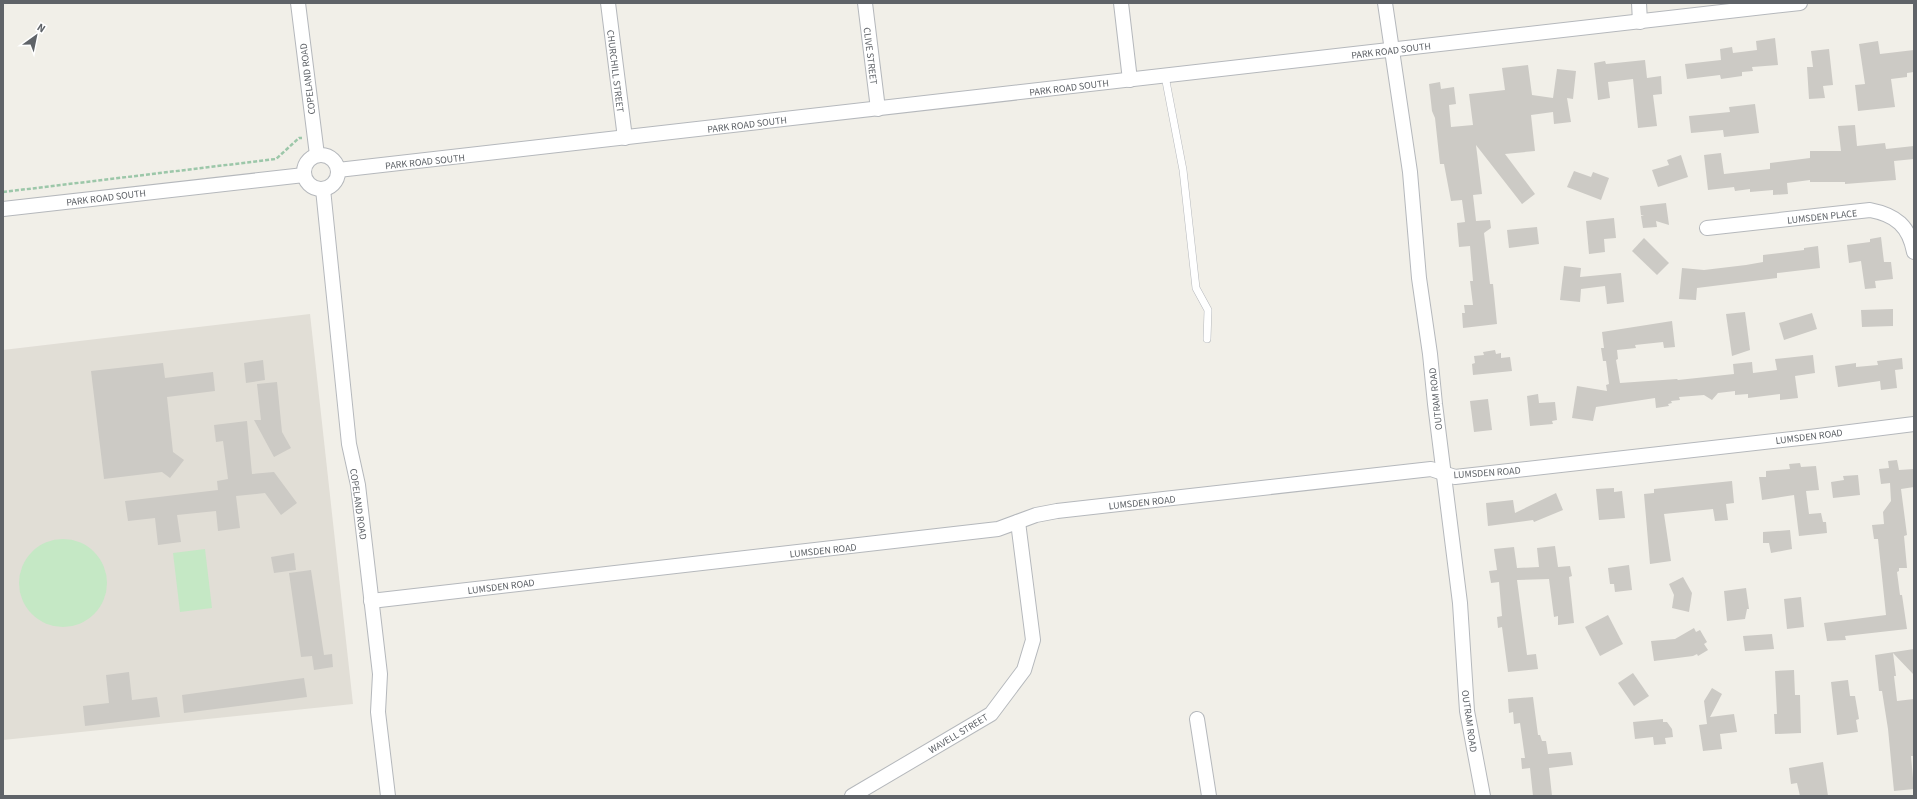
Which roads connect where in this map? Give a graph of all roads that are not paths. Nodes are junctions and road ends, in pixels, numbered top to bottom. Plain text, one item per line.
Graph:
1 (298, 3) edge
2 (608, 3) edge
3 (865, 3) edge
4 (1121, 3) edge
5 (1385, 3) edge
6 (1639, 3) edge
7 (1800, 3) edge
8 (1640, 22) junction
9 (1391, 50) junction
10 (1165, 76) junction
11 (1130, 80) junction
12 (878, 109) junction
13 (625, 138) junction
14 (318, 155) junction
15 (338, 170) junction
16 (304, 175) junction
17 (323, 189) junction
18 (3, 209) edge
19 (1707, 228) dead end
20 (1914, 252) edge
21 (1207, 339) dead end
22 (1914, 424) edge
23 (1443, 474) junction
24 (1018, 522) junction
25 (371, 601) junction
26 (1197, 719) dead end
27 (388, 796) edge
28 (852, 796) edge
29 (1209, 796) edge
30 (1483, 796) edge

1 - 14 street, COPELAND ROAD
2 - 13 street, CHURCHILL STREET
3 - 12 street, CLIVE STREET
4 - 11 street
5 - 9 street, OUTRAM ROAD
6 - 8 street
7 - 8 street, PARK ROAD SOUTH
8 - 9 street, PARK ROAD SOUTH
9 - 10 street, PARK ROAD SOUTH
9 - 23 street, OUTRAM ROAD
10 - 11 street, PARK ROAD SOUTH
10 - 21 lane
11 - 12 street, PARK ROAD SOUTH
12 - 13 street, PARK ROAD SOUTH
13 - 15 street, PARK ROAD SOUTH
14 - 15 street
14 - 16 street
15 - 17 street
16 - 17 street
16 - 18 street, PARK ROAD SOUTH
17 - 25 street, COPELAND ROAD
19 - 20 street, LUMSDEN PLACE
22 - 23 street, LUMSDEN ROAD
23 - 24 street, LUMSDEN ROAD
23 - 30 street, OUTRAM ROAD
24 - 25 street, LUMSDEN ROAD
24 - 28 street, WAVELL STREET
25 - 27 street, COPELAND ROAD
26 - 29 street

